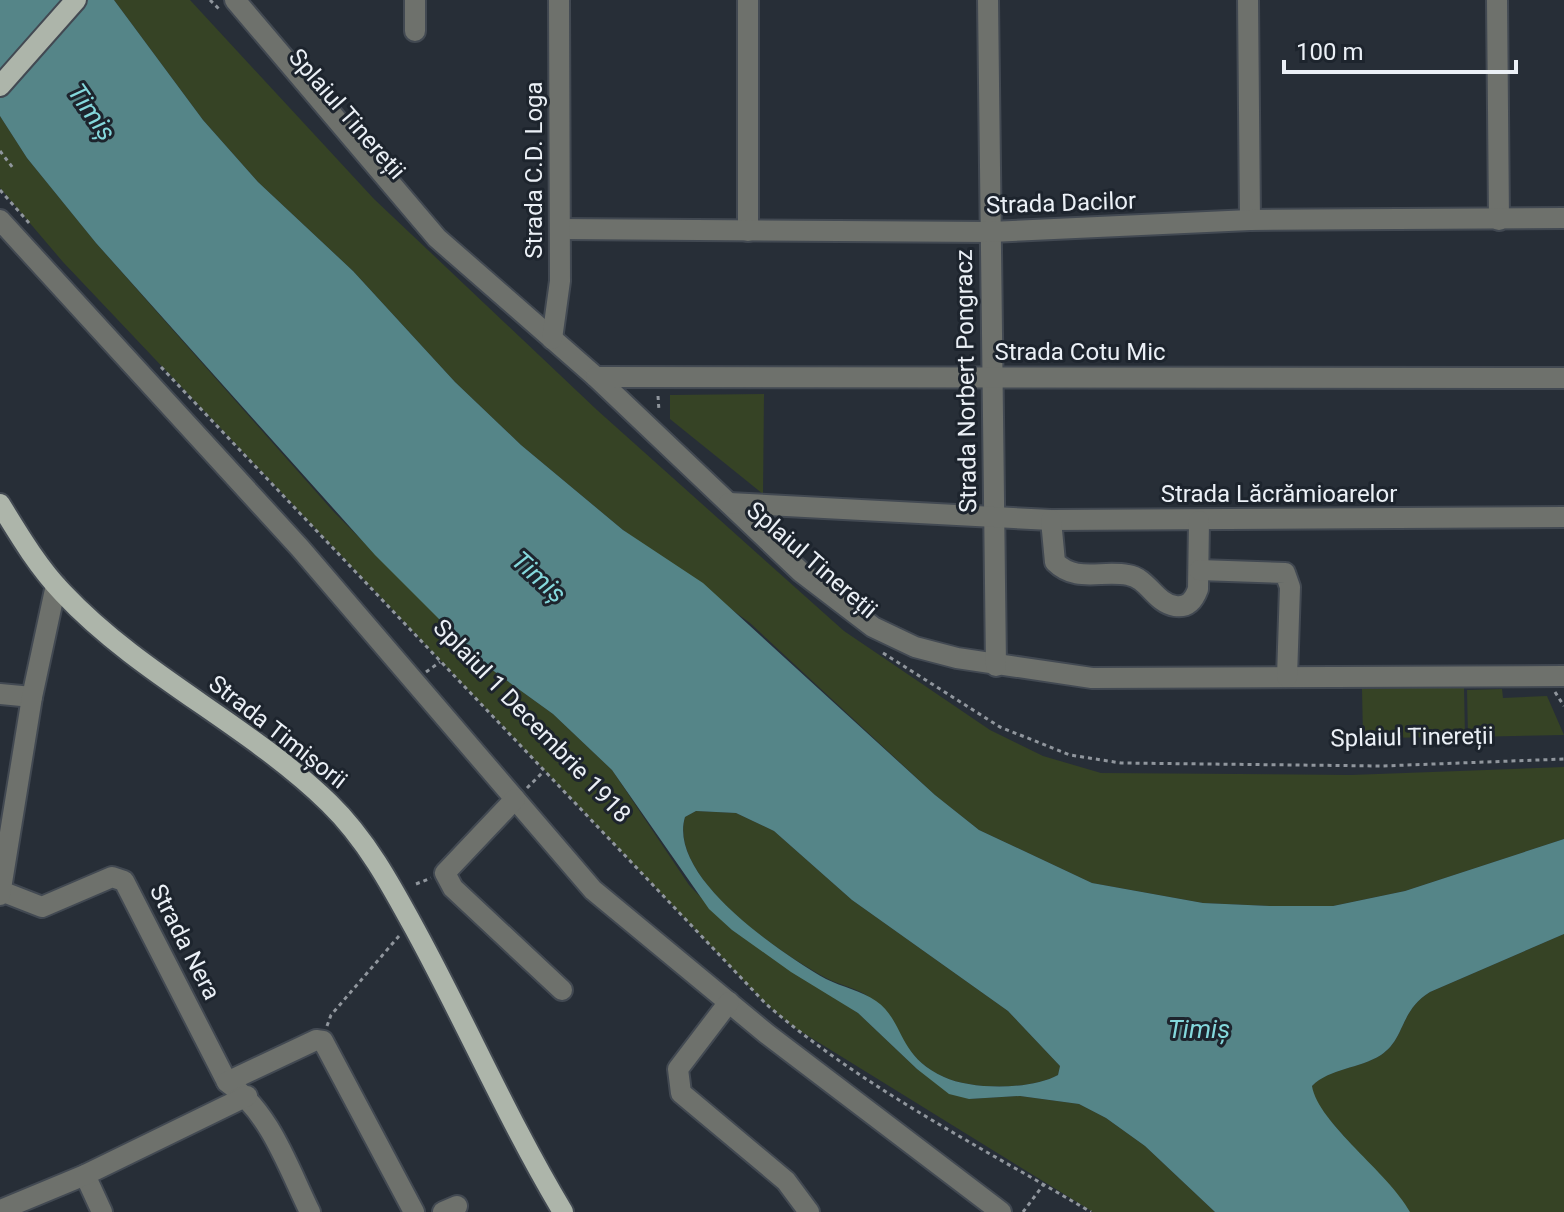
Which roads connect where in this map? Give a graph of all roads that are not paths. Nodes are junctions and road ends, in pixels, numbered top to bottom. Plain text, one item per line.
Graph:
1 (76, 0) edge
2 (415, 0) edge
3 (559, 0) edge
4 (748, 0) edge
5 (988, 0) edge
6 (1248, 0) edge
7 (1497, 0) edge
8 (228, 5) edge
9 (415, 31) dead end
10 (0, 86) edge
11 (1564, 218) edge
12 (0, 220) edge
13 (1250, 220) junction
14 (1499, 220) junction
15 (561, 229) junction
16 (748, 231) junction
17 (990, 232) junction
18 (552, 339) junction
19 (596, 377) junction
20 (993, 377) junction
21 (1564, 378) edge
22 (729, 503) junction
23 (0, 504) edge
24 (1564, 517) edge
25 (995, 519) junction
26 (1051, 520) junction
27 (1199, 521) junction
28 (1199, 570) junction
29 (56, 585) junction
30 (996, 666) junction
31 (1564, 676) edge
32 (1287, 677) junction
33 (0, 694) edge
34 (32, 697) junction
35 (515, 799) junction
36 (0, 893) edge
37 (562, 990) dead end
38 (729, 1002) junction
39 (227, 1082) junction
40 (247, 1096) junction
41 (85, 1175) junction
42 (2, 1208) edge
43 (102, 1212) edge
44 (310, 1212) edge
45 (414, 1212) edge
46 (563, 1212) edge
47 (809, 1212) edge
48 (1001, 1212) edge

1 - 10 main road
2 - 9 street
3 - 15 street, Strada C.D. Loga
4 - 16 street
5 - 17 street, Strada Norbert Pongracz
6 - 13 street
7 - 14 street
8 - 18 street, Splaiul Tinereții
11 - 14 street, Strada Dacilor
12 - 35 street
13 - 14 street, Strada Dacilor
13 - 17 street, Strada Dacilor
15 - 16 street, Strada Dacilor
15 - 18 street, Strada C.D. Loga
16 - 17 street, Strada Dacilor
17 - 20 street, Strada Norbert Pongracz
18 - 19 street, Splaiul Tinereții
19 - 20 street, Strada Cotu Mic
19 - 22 street, Splaiul Tinereții
20 - 21 street, Strada Cotu Mic
20 - 25 street, Strada Norbert Pongracz
22 - 25 street, Strada Lăcrămioarelor
22 - 30 street, Splaiul Tinereții
23 - 29 main road, Strada Timișorii
24 - 27 street, Strada Lăcrămioarelor
25 - 26 street, Strada Lăcrămioarelor
25 - 30 street, Strada Norbert Pongracz
26 - 27 street, Strada Lăcrămioarelor
26 - 28 street
27 - 28 street
28 - 32 street
29 - 34 street
29 - 46 main road, Strada Timișorii
30 - 32 street, Splaiul Tinereții
31 - 32 street, Splaiul Tinereții
33 - 34 street
34 - 36 street
35 - 37 street
35 - 38 street
36 - 39 street, Strada Nera
38 - 47 street
38 - 48 street
39 - 40 street, Strada Nera
39 - 45 street
40 - 41 street
40 - 44 street, Strada Nera
41 - 42 street
41 - 43 street

